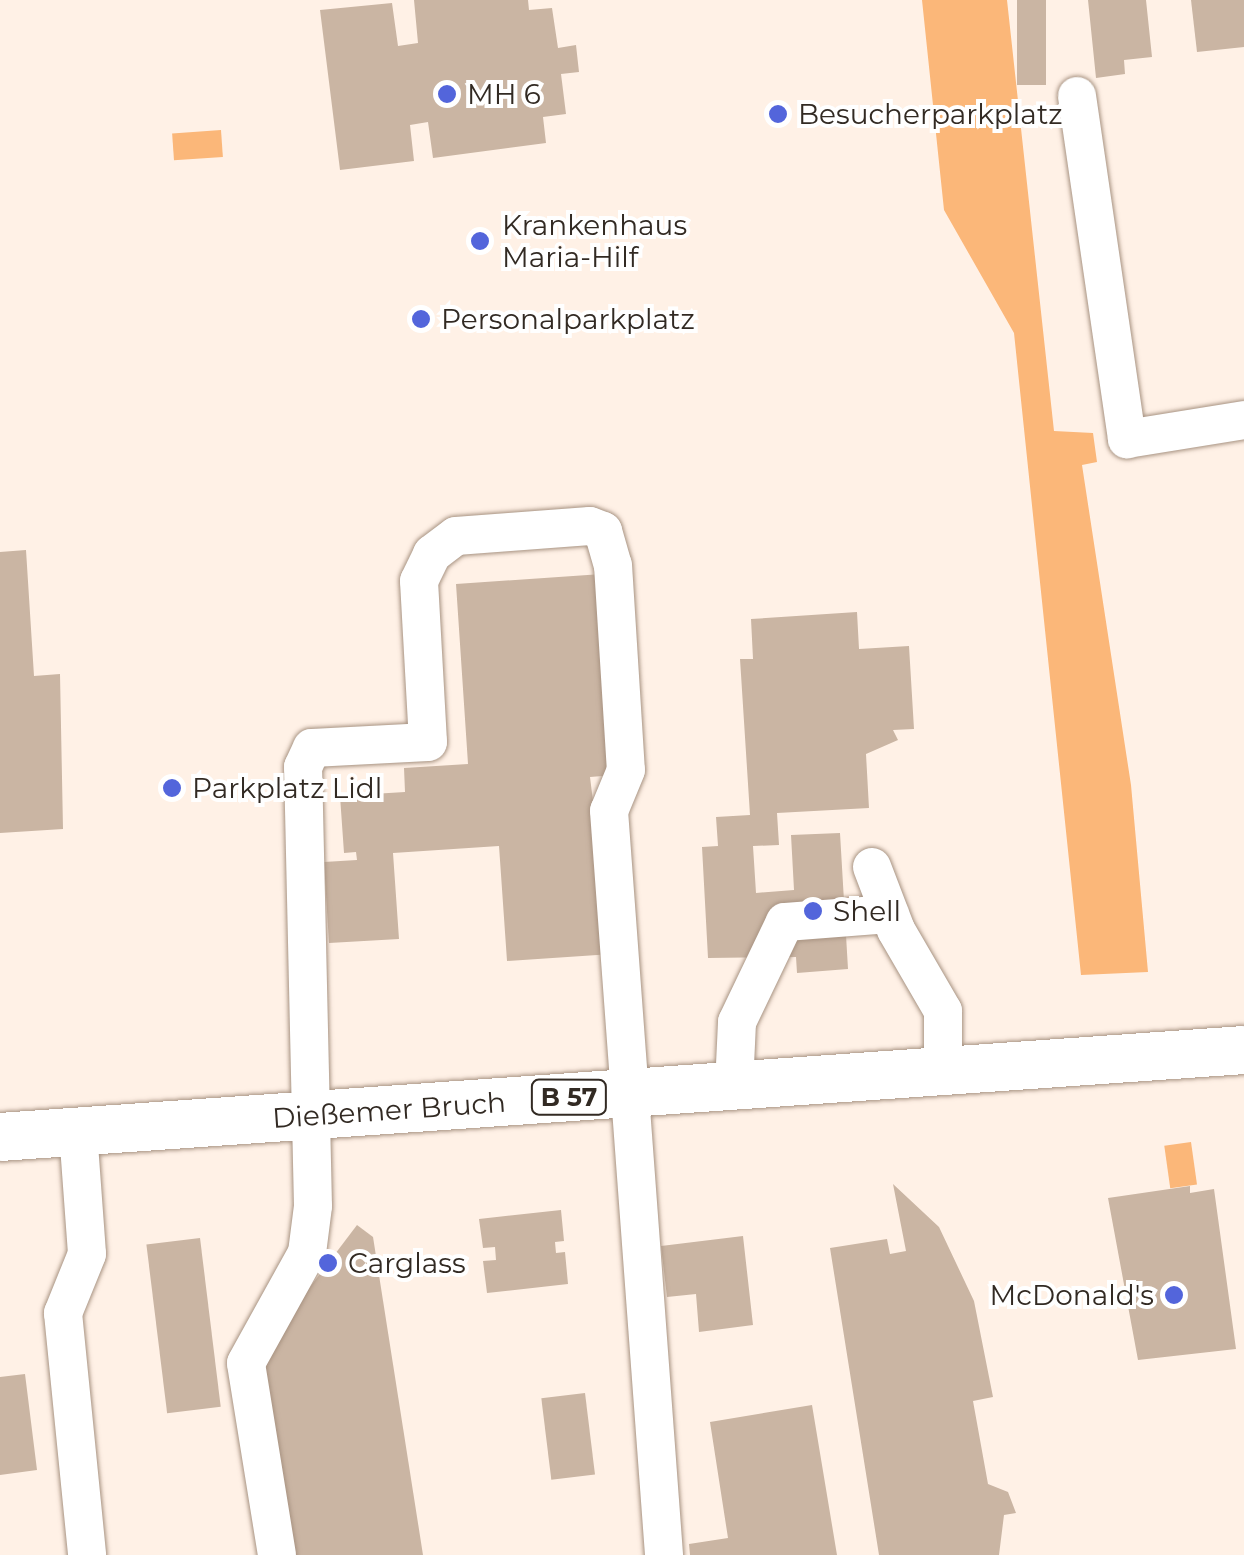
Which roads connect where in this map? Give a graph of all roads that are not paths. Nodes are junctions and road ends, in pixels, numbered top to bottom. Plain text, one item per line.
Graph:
1 (1077, 96) dead end
2 (1244, 420) edge
3 (872, 866) dead end
4 (890, 914) junction
5 (1244, 1050) edge
6 (943, 1071) junction
7 (734, 1086) junction
8 (625, 1093) junction
9 (316, 1115) junction
10 (78, 1131) junction
11 (0, 1137) edge
12 (88, 1555) edge
13 (277, 1555) edge
14 (664, 1555) edge

1 - 2 lane
3 - 4 lane
4 - 6 lane
4 - 7 lane
5 - 6 main road, Dießemer Bruch / B 57
6 - 7 main road, Dießemer Bruch / B 57
7 - 8 main road, Dießemer Bruch / B 57
8 - 9 main road, Dießemer Bruch / B 57
8 - 9 lane
8 - 14 lane
9 - 10 main road, Dießemer Bruch / B 57
9 - 13 lane
10 - 11 main road, Dießemer Bruch / B 57
10 - 12 lane

